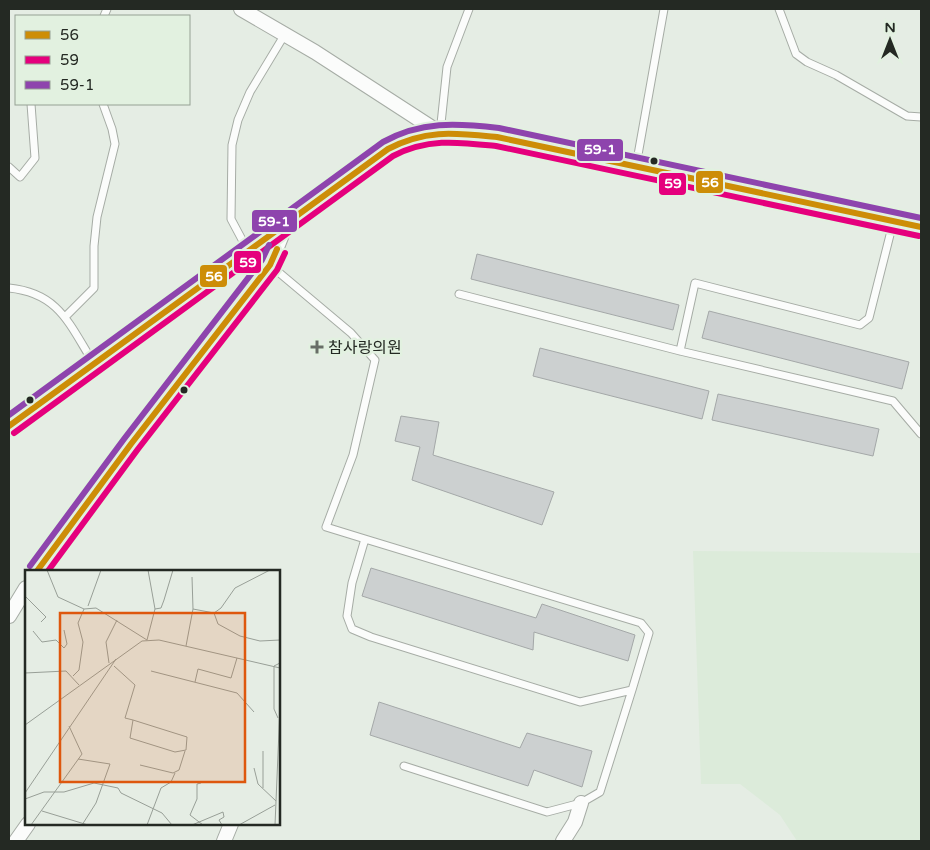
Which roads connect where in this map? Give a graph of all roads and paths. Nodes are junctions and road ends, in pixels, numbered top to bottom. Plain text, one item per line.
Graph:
1 (241, 9) edge
2 (469, 9) edge
3 (664, 9) edge
4 (779, 9) edge
5 (285, 34) junction
6 (32, 105) edge
7 (103, 105) edge
8 (921, 117) edge
9 (440, 133) junction
10 (9, 167) edge
11 (636, 167) junction
12 (894, 220) junction
13 (287, 222) junction
14 (921, 227) edge
15 (248, 250) junction
16 (270, 265) junction
17 (9, 288) edge
18 (459, 294) dead end
19 (65, 317) junction
20 (680, 350) junction
21 (93, 362) junction
22 (9, 426) edge
23 (921, 434) edge
24 (366, 538) junction
25 (41, 569) edge
26 (25, 590) edge
27 (9, 616) edge
28 (632, 690) junction
29 (404, 766) dead end
30 (581, 803) junction
31 (27, 825) edge
32 (231, 825) edge
33 (16, 841) edge
34 (224, 841) edge
35 (563, 841) edge

1 - 5 street
2 - 9 lane
3 - 11 lane
4 - 8 lane
5 - 9 street
5 - 15 lane
6 - 10 lane
7 - 19 lane
9 - 11 main road
9 - 13 main road
11 - 12 main road
12 - 14 main road
12 - 20 lane
13 - 15 main road
13 - 16 street
15 - 21 main road
16 - 24 lane
16 - 25 street
17 - 19 lane
18 - 20 lane
19 - 21 lane
20 - 23 lane
21 - 22 main road
24 - 28 lane
24 - 28 lane
26 - 27 street
28 - 30 lane
29 - 30 lane
30 - 35 street
31 - 33 street
32 - 34 street

